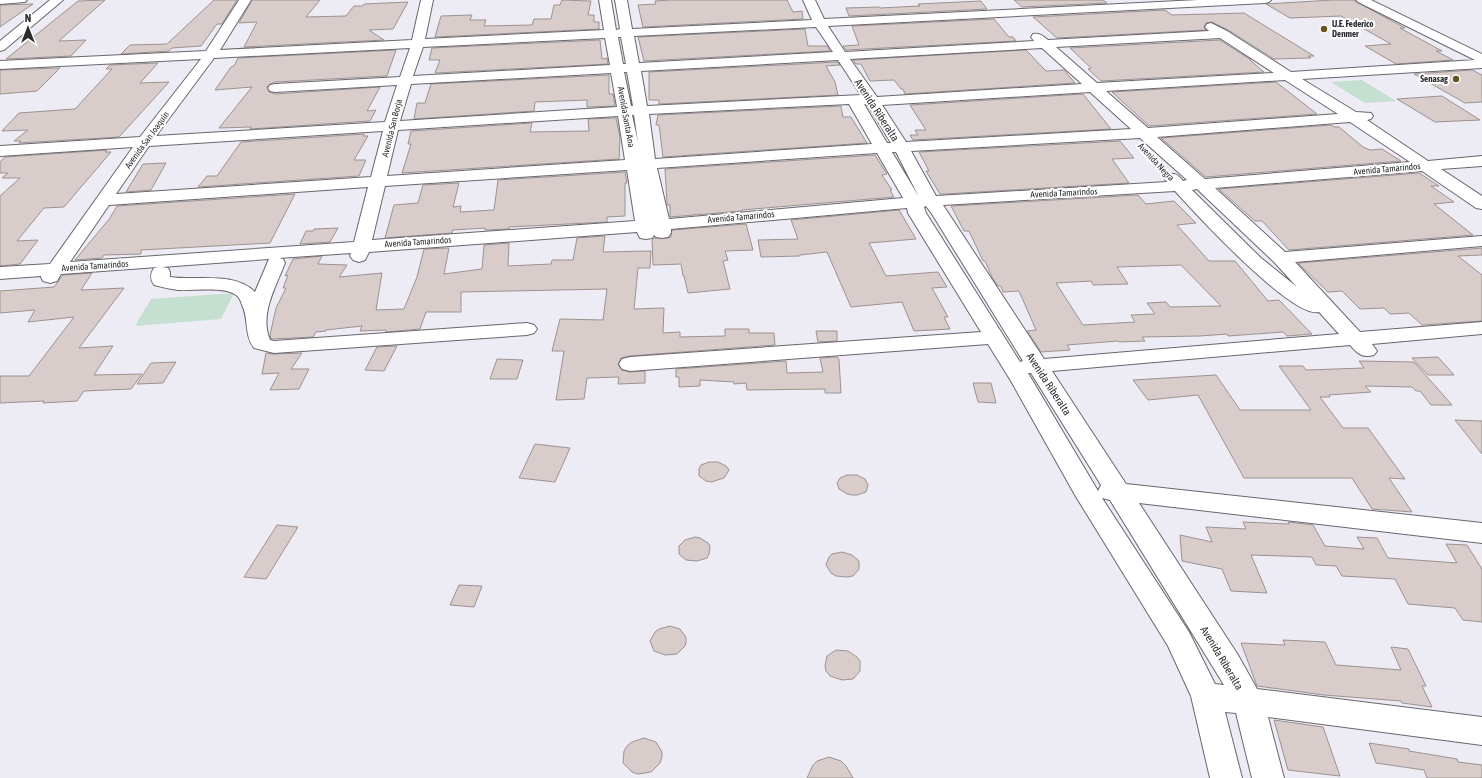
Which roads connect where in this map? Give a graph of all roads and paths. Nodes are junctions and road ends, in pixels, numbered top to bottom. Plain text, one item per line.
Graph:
1 (21, 0) edge
2 (56, 0) edge
3 (245, 0) edge
4 (427, 0) edge
5 (605, 0) edge
6 (621, 0) edge
7 (1265, 0) edge
8 (1362, 0) edge
9 (1383, 0) edge
10 (0, 1) edge
11 (1184, 6) edge
12 (1001, 7) edge
13 (810, 14) edge
14 (612, 31) junction
15 (628, 31) junction
16 (1223, 34) junction
17 (418, 41) junction
18 (1038, 44) junction
19 (0, 47) edge
20 (211, 53) junction
21 (835, 57) junction
22 (1481, 57) edge
23 (0, 62) edge
24 (0, 65) edge
25 (633, 68) junction
26 (617, 69) junction
27 (1290, 72) junction
28 (404, 82) junction
29 (1083, 85) junction
30 (275, 88) dead end
31 (865, 98) junction
32 (641, 110) junction
33 (625, 111) junction
34 (1359, 116) junction
35 (391, 126) junction
36 (1129, 133) junction
37 (1144, 133) junction
38 (145, 141) junction
39 (893, 148) junction
40 (0, 151) edge
41 (1482, 161) edge
42 (641, 165) junction
43 (1439, 169) junction
44 (1482, 170) edge
45 (378, 183) junction
46 (1205, 188) junction
47 (1182, 190) junction
48 (1482, 192) edge
49 (103, 200) junction
50 (1482, 204) edge
51 (925, 207) junction
52 (654, 229) junction
53 (1482, 242) edge
54 (360, 251) junction
55 (1281, 258) junction
56 (276, 264) junction
57 (161, 272) junction
58 (0, 273) edge
59 (52, 274) junction
60 (0, 283) edge
61 (256, 313) junction
62 (1331, 314) junction
63 (1482, 328) edge
64 (527, 329) dead end
65 (993, 337) junction
66 (1482, 342) edge
67 (1361, 345) junction
68 (630, 364) dead end
69 (1041, 372) junction
70 (1017, 374) junction
71 (1084, 489) junction
72 (1119, 492) junction
73 (1482, 533) edge
74 (1206, 696) junction
75 (1248, 702) junction
76 (1482, 731) edge
77 (1226, 778) edge
78 (1268, 778) edge

1 - 10 street
2 - 19 street
3 - 20 street, Avenida San Joaquín
4 - 17 street, Avenida San Borja
5 - 14 street, Avenida Santa Ana
6 - 15 street, Avenida Santa Ana
7 - 11 street
8 - 22 street
9 - 22 street
11 - 12 street
11 - 16 street
11 - 27 street
12 - 13 street
12 - 18 street, Avenida Negra
13 - 15 street
13 - 21 street, Avenida Riberalta
14 - 15 street
14 - 17 street
14 - 26 street, Avenida Santa Ana
15 - 25 street, Avenida Santa Ana
16 - 18 street
16 - 27 street
17 - 20 street
17 - 28 street, Avenida San Borja
18 - 21 street
18 - 29 street, Avenida Negra
20 - 23 street
20 - 24 street
20 - 38 street, Avenida San Joaquín
21 - 25 street
21 - 31 street, Avenida Riberalta
22 - 27 street
25 - 26 street
25 - 32 street, Avenida Santa Ana
26 - 28 street
26 - 33 street, Avenida Santa Ana
27 - 29 street
27 - 34 street
28 - 30 street
28 - 35 street, Avenida San Borja
29 - 31 street
29 - 36 street, Avenida Negra
29 - 37 street, Avenida Negra
31 - 32 street
31 - 39 street, Avenida Riberalta
32 - 33 street
32 - 42 street, Avenida Santa Ana
33 - 35 street
33 - 42 street, Avenida Santa Ana
34 - 37 street
34 - 43 street
35 - 38 street
35 - 45 street, Avenida San Borja
36 - 37 street
36 - 39 street
36 - 47 street, Avenida Negra
37 - 46 street, Avenida Negra
38 - 40 street
38 - 49 street, Avenida San Joaquín
39 - 42 street
39 - 51 street, Avenida Riberalta
41 - 43 street, Avenida Tamarindos
42 - 45 street
42 - 52 street, Avenida Santa Ana
43 - 44 street, Avenida Tamarindos
43 - 46 street, Avenida Tamarindos
43 - 48 street
43 - 50 street
45 - 49 street
45 - 54 street, Avenida San Borja
46 - 47 street, Avenida Tamarindos
46 - 55 street, Avenida Negra
47 - 51 street, Avenida Tamarindos
47 - 62 street, Avenida Negra
49 - 59 street, Avenida San Joaquín
51 - 52 street, Avenida Tamarindos
51 - 65 street, Avenida Riberalta
51 - 69 street, Avenida Riberalta
52 - 54 street, Avenida Tamarindos
53 - 55 street
54 - 56 street, Avenida Tamarindos
54 - 59 street, Avenida Tamarindos
55 - 62 street, Avenida Negra
56 - 57 street, Avenida Tamarindos
56 - 61 street
57 - 59 street, Avenida Tamarindos
57 - 61 street
58 - 59 street, Avenida Tamarindos
59 - 60 street, Avenida Tamarindos
61 - 64 street
62 - 67 street, Avenida Negra
63 - 67 street
65 - 68 street
65 - 70 street, Avenida Riberalta
66 - 67 street
67 - 69 street
69 - 70 street
69 - 72 street, Avenida Riberalta
70 - 71 street, Avenida Riberalta
71 - 72 street
71 - 74 street, Avenida Riberalta
72 - 73 street
72 - 75 street, Avenida Riberalta
74 - 75 street
74 - 77 street, Avenida Riberalta
75 - 76 street
75 - 78 street, Avenida Riberalta

